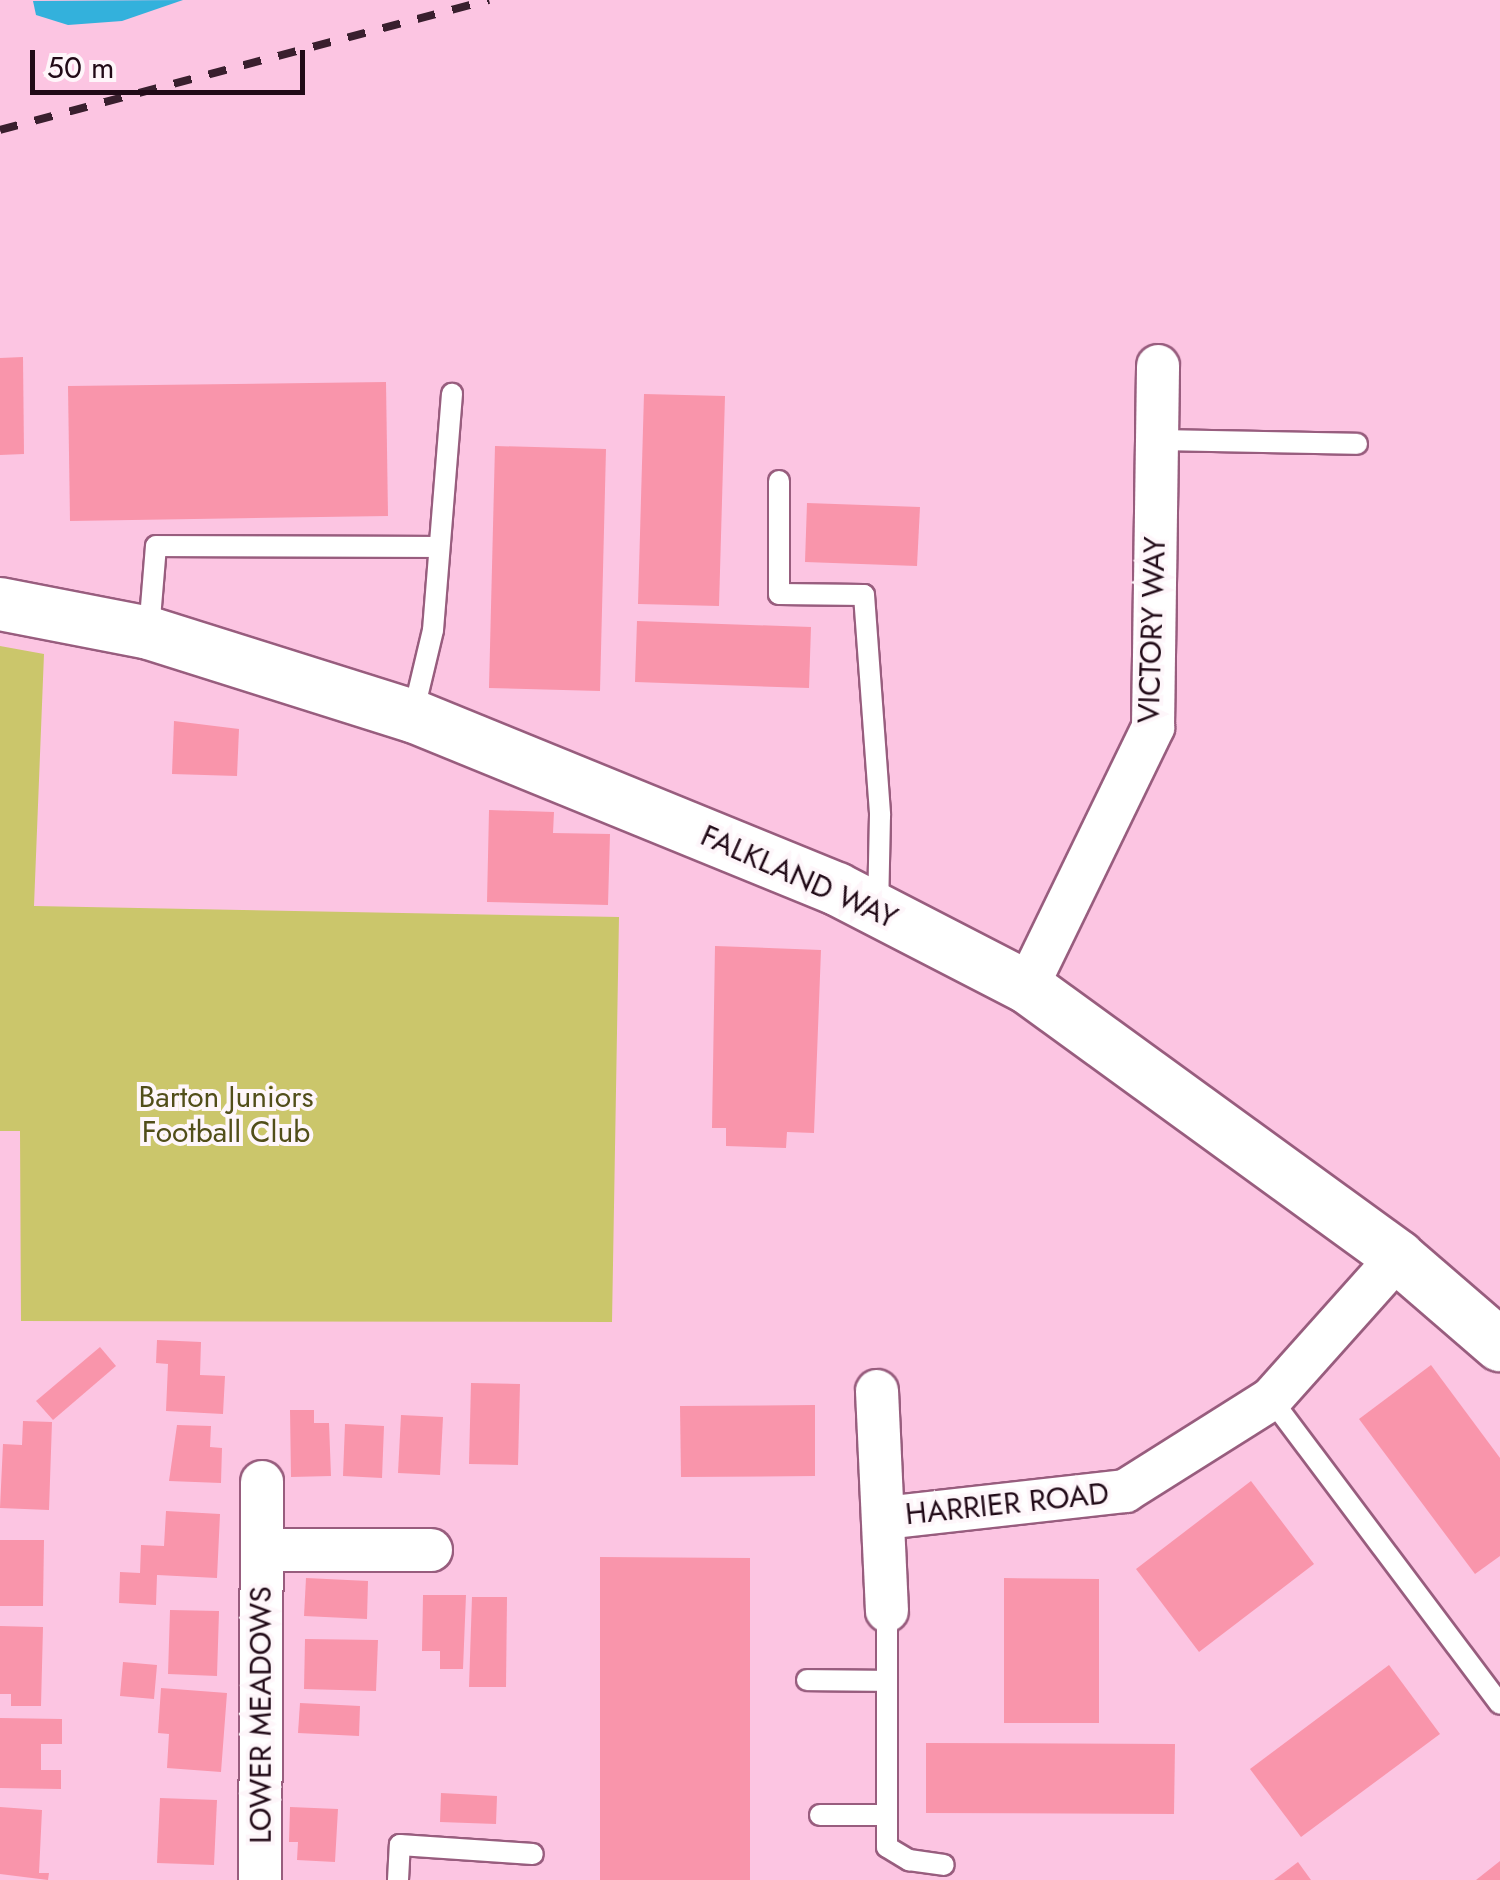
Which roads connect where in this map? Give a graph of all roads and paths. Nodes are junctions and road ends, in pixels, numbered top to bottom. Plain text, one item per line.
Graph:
1 (1158, 366) dead end
2 (452, 394) dead end
3 (1157, 440) junction
4 (1357, 444) dead end
5 (779, 481) dead end
6 (440, 547) junction
7 (0, 604) edge
8 (149, 633) junction
9 (413, 716) junction
10 (878, 910) junction
11 (1027, 987) junction
12 (1398, 1256) junction
13 (1500, 1345) edge
14 (877, 1391) dead end
15 (1271, 1399) junction
16 (262, 1482) dead end
17 (884, 1518) junction
18 (262, 1550) junction
19 (431, 1550) dead end
20 (887, 1611) joint
21 (807, 1680) dead end
22 (887, 1681) junction
23 (1500, 1704) edge
24 (886, 1814) junction
25 (820, 1815) dead end
26 (533, 1854) dead end
27 (944, 1864) dead end
28 (260, 1880) edge
29 (398, 1880) edge

1 - 3 street, VICTORY WAY
2 - 6 lane
3 - 4 lane
3 - 11 street, VICTORY WAY
5 - 10 lane
6 - 8 lane
6 - 9 lane
7 - 8 street, FALKLAND WAY
8 - 9 street, FALKLAND WAY
9 - 10 street, FALKLAND WAY
10 - 11 street, FALKLAND WAY
11 - 12 street, FALKLAND WAY
12 - 13 street, FALKLAND WAY
12 - 15 street, HARRIER ROAD
14 - 17 street, HARRIER ROAD
15 - 17 street, HARRIER ROAD
15 - 23 lane
16 - 18 street, LOWER MEADOWS
17 - 20 street, HARRIER ROAD
18 - 19 street, LOWER MEADOWS
18 - 28 street, LOWER MEADOWS
20 - 22 lane
21 - 22 lane
22 - 24 lane
24 - 25 lane
24 - 27 lane
26 - 29 lane

